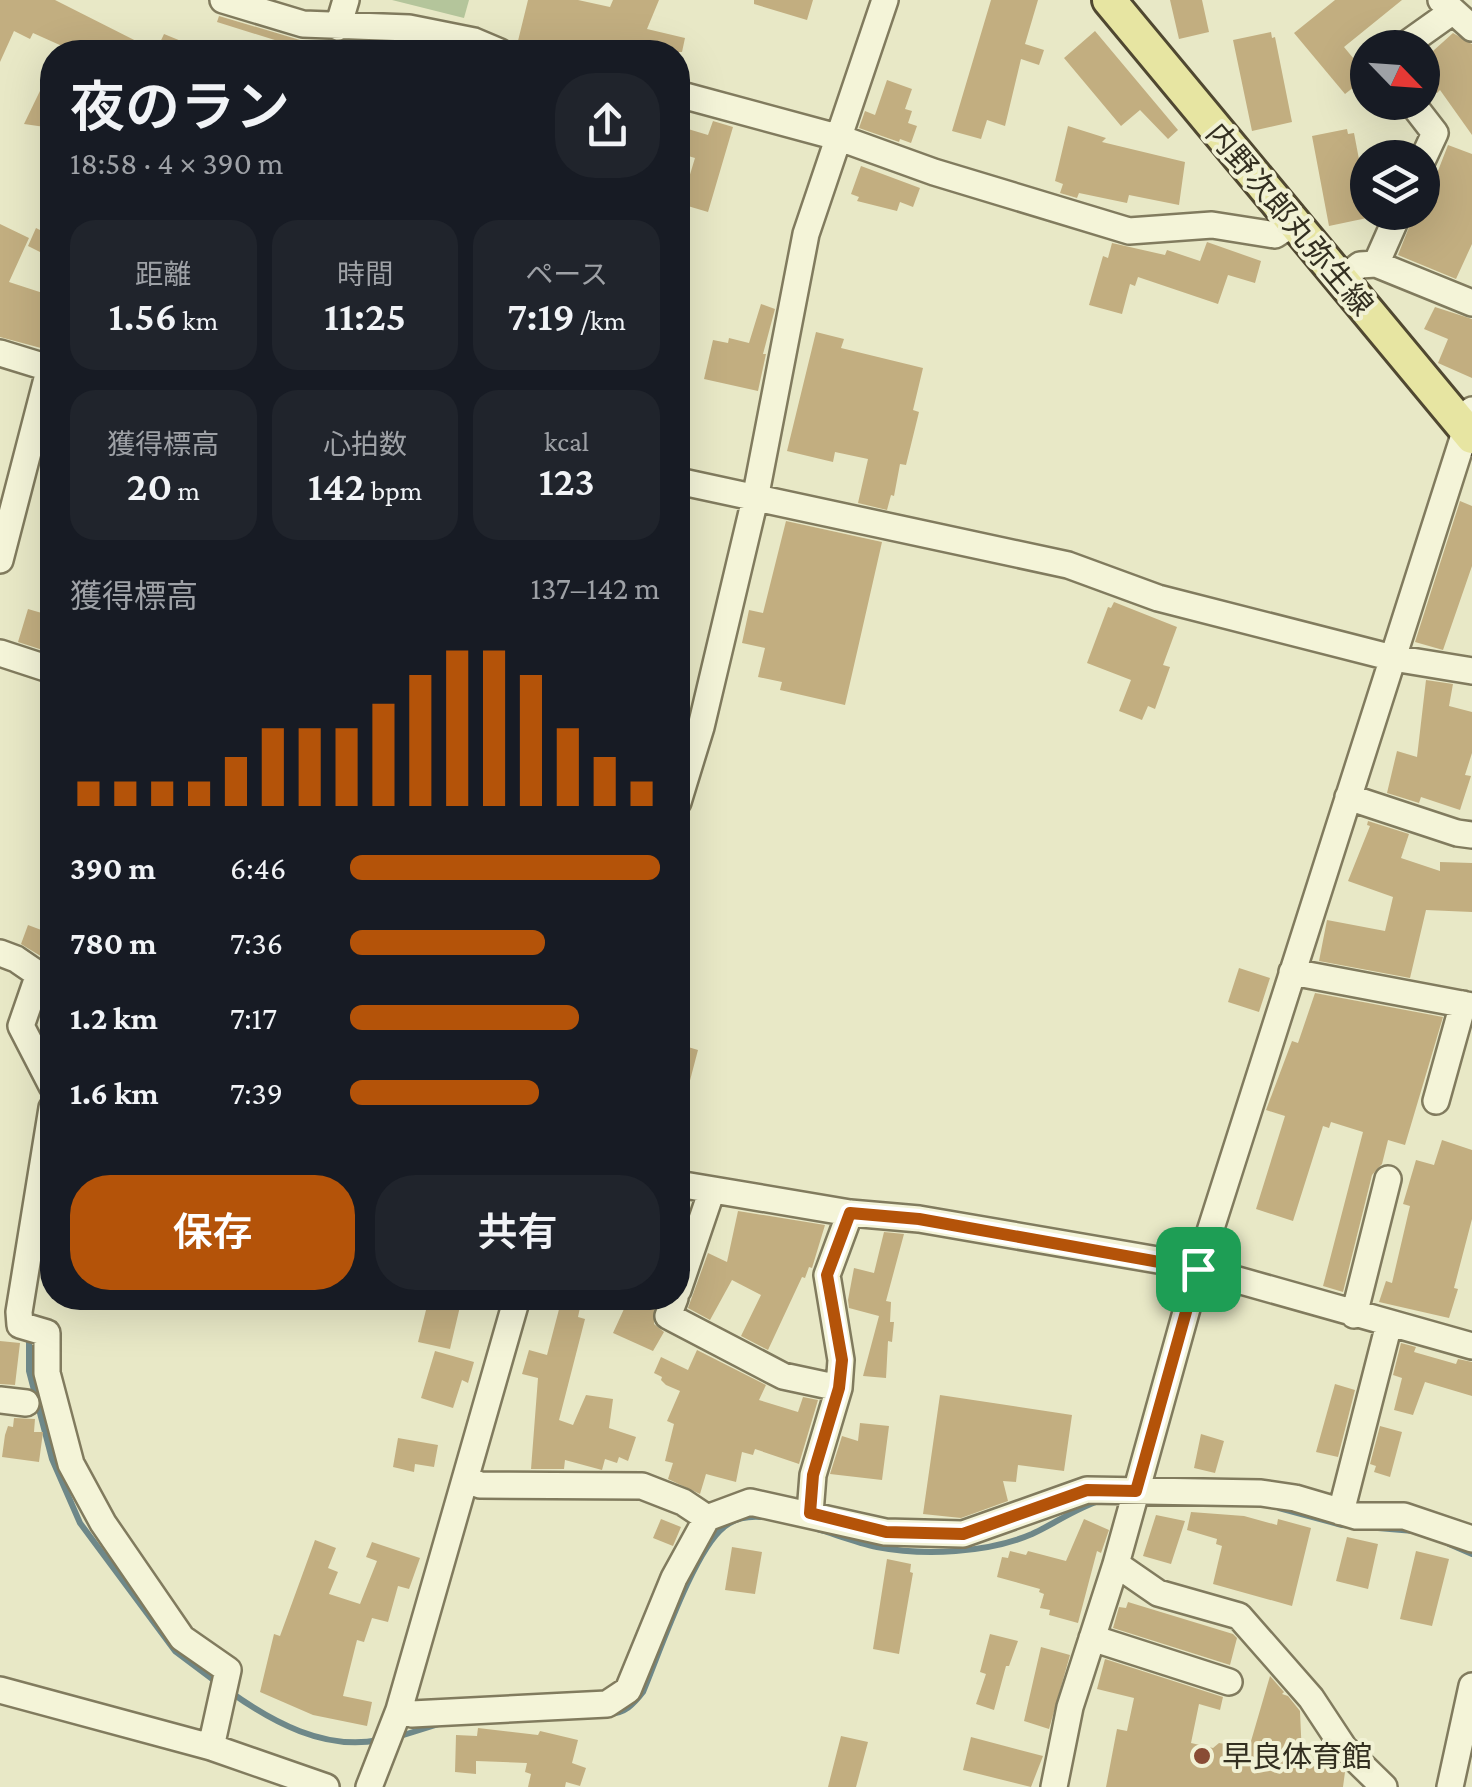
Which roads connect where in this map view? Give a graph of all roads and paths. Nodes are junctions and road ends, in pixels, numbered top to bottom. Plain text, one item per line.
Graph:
1 (223, 0) edge
2 (346, 0) edge
3 (885, 0) edge
4 (1109, 0) edge
5 (1455, 13) edge
6 (338, 27) junction
7 (1429, 30) edge
8 (367, 40) edge
9 (469, 40) edge
10 (690, 97) edge
11 (838, 137) junction
12 (1292, 224) junction
13 (1391, 230) edge
14 (1376, 264) junction
15 (1341, 280) junction
16 (1472, 303) edge
17 (0, 353) edge
18 (40, 366) edge
19 (40, 411) edge
20 (1470, 426) edge
21 (690, 484) edge
22 (755, 498) junction
23 (0, 560) edge
24 (0, 654) edge
25 (1393, 658) junction
26 (40, 666) edge
27 (1472, 671) edge
28 (690, 763) edge
29 (1348, 797) junction
30 (1472, 835) edge
31 (0, 952) edge
32 (1292, 972) junction
33 (40, 975) edge
34 (40, 988) edge
35 (1468, 1005) edge
36 (40, 1063) edge
37 (1436, 1101) dead end
38 (1388, 1179) dead end
39 (40, 1182) edge
40 (690, 1186) edge
41 (712, 1190) junction
42 (850, 1213) junction
43 (690, 1255) edge
44 (1198, 1269) junction
45 (513, 1310) edge
46 (670, 1310) edge
47 (1354, 1315) junction
48 (1389, 1324) junction
49 (1472, 1346) edge
50 (839, 1388) junction
51 (466, 1479) junction
52 (1136, 1491) junction
53 (1341, 1512) junction
54 (810, 1513) junction
55 (707, 1518) junction
56 (1472, 1539) edge
57 (1116, 1564) junction
58 (1092, 1638) junction
59 (1228, 1682) dead end
60 (1472, 1686) edge
61 (0, 1690) edge
62 (396, 1718) junction
63 (211, 1746) junction
64 (326, 1787) edge
65 (369, 1787) edge
66 (1054, 1787) edge
67 (1384, 1787) edge
68 (1450, 1787) edge

1 - 6 street
2 - 6 street
3 - 11 street
4 - 12 main road, 内野次郎丸弥生線
5 - 7 street
6 - 8 street
8 - 9 street
10 - 11 street
11 - 12 street
11 - 22 street
12 - 15 main road, 内野次郎丸弥生線
13 - 14 street
14 - 15 street
14 - 16 street
15 - 20 main road, 内野次郎丸弥生線
17 - 18 street
19 - 23 street
20 - 25 street
21 - 22 street
22 - 25 street
22 - 28 street
24 - 26 street
25 - 27 street
25 - 29 street
29 - 30 street
29 - 32 street
31 - 33 street
32 - 35 street
32 - 44 street
34 - 36 street
35 - 37 street
38 - 47 street
39 - 63 street
40 - 41 street
41 - 42 street
41 - 43 street
42 - 44 street
42 - 50 street
44 - 47 street
44 - 52 street
45 - 51 street
46 - 50 street
47 - 48 street
48 - 49 street
48 - 53 street
50 - 54 street
51 - 55 street
51 - 62 street
52 - 53 street
52 - 54 street
52 - 57 street
53 - 56 street
54 - 55 street
55 - 62 street
57 - 58 street
57 - 67 street
58 - 59 street
58 - 66 street
60 - 68 street
61 - 63 street
62 - 65 street
63 - 64 street

